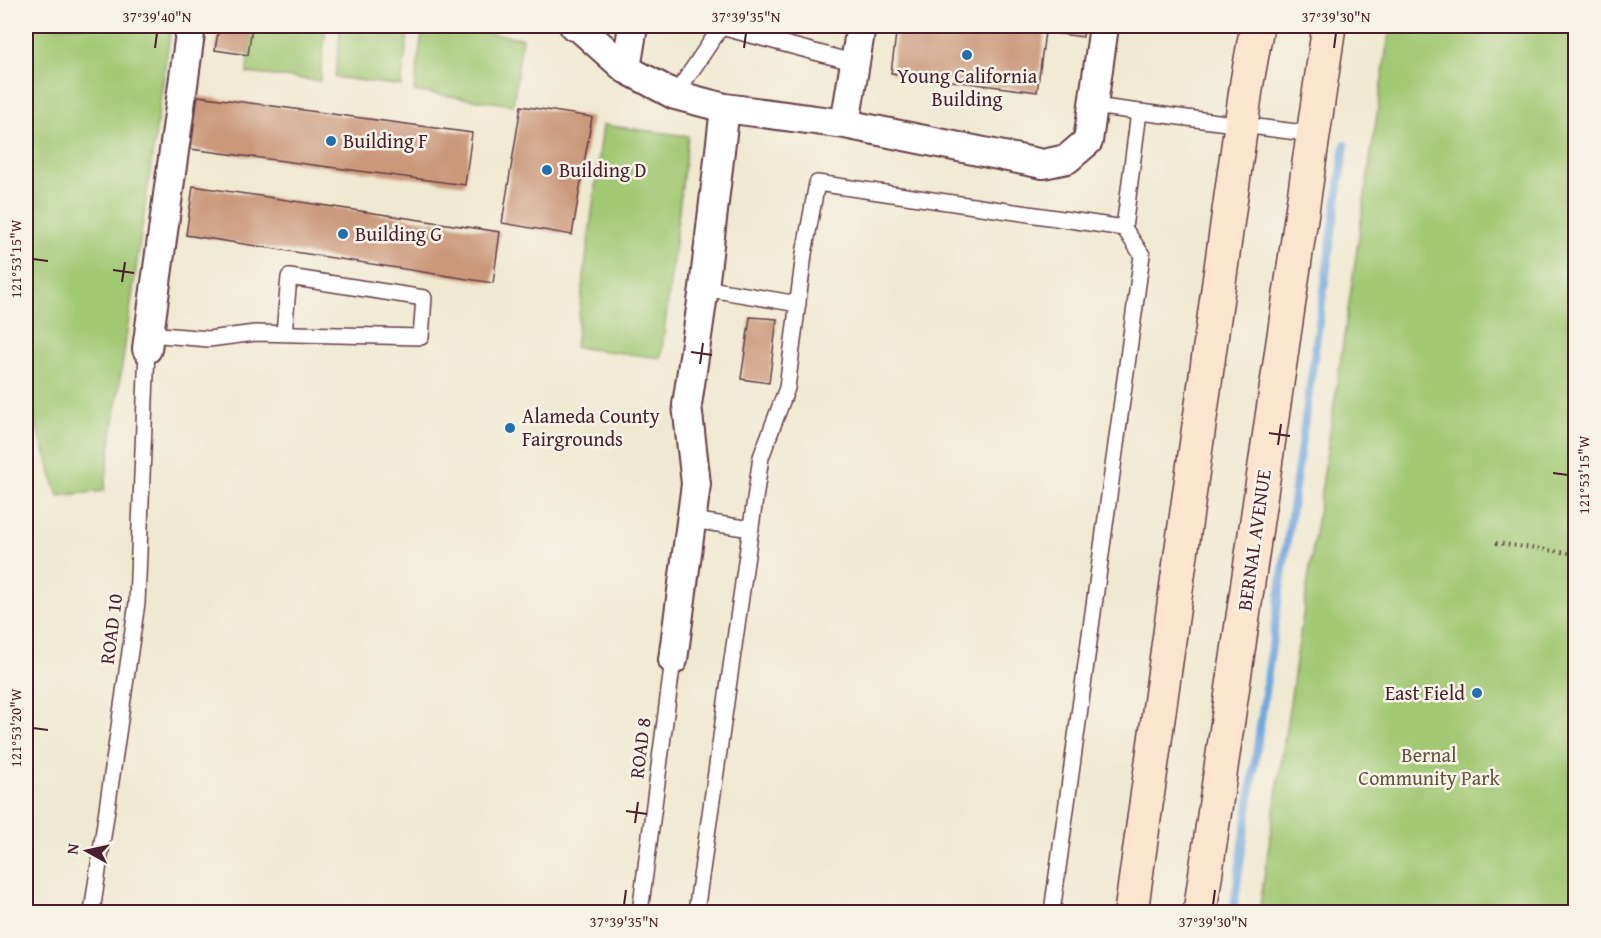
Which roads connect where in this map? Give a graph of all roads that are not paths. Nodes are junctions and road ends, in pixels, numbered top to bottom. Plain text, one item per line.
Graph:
1 (191, 26) edge
2 (574, 26) edge
3 (633, 26) edge
4 (718, 26) edge
5 (861, 26) edge
6 (1104, 26) edge
7 (1257, 26) edge
8 (1329, 26) edge
9 (856, 63) junction
10 (626, 69) junction
11 (675, 95) junction
12 (1093, 106) junction
13 (725, 108) junction
14 (1138, 112) junction
15 (845, 124) junction
16 (1241, 126) junction
17 (1312, 134) junction
18 (1124, 228) junction
19 (704, 288) junction
20 (798, 304) junction
21 (284, 333) junction
22 (148, 342) junction
23 (692, 520) junction
24 (752, 529) junction
25 (673, 660) joint
26 (92, 912) edge
27 (640, 912) edge
28 (696, 912) edge
29 (1052, 912) edge
30 (1131, 912) edge
31 (1200, 912) edge

1 - 22 street
2 - 10 street
3 - 10 street
4 - 9 lane
4 - 11 lane
5 - 9 street
6 - 12 street
7 - 16 main road
8 - 17 main road, BERNAL AVENUE
9 - 15 street
10 - 11 street
11 - 13 street
12 - 14 lane
12 - 15 street
13 - 15 street
13 - 19 street
14 - 16 lane
14 - 18 lane
16 - 17 lane
16 - 30 main road
17 - 31 main road, BERNAL AVENUE
18 - 20 lane
18 - 29 lane
19 - 20 lane
19 - 23 street
20 - 24 lane
21 - 21 lane
21 - 22 lane
22 - 26 lane, ROAD 10
23 - 24 lane
23 - 25 street
24 - 28 lane
25 - 27 lane, ROAD 8

